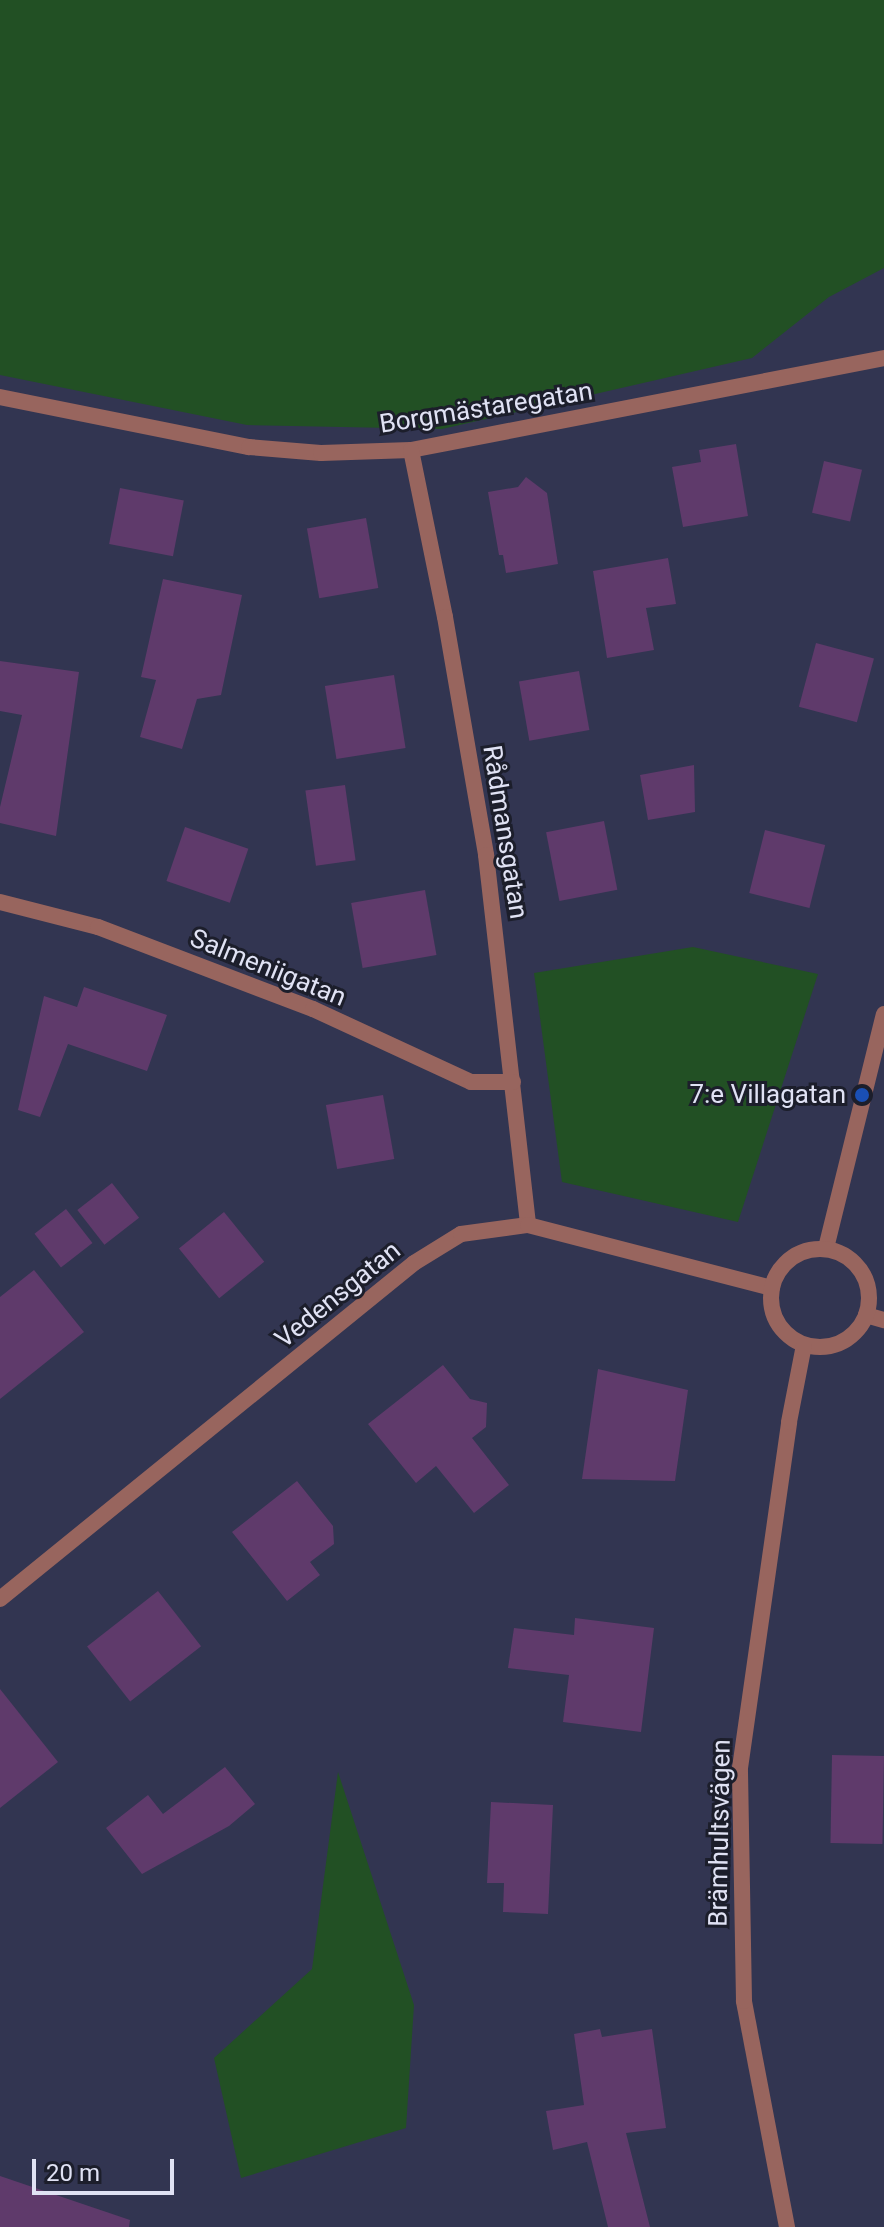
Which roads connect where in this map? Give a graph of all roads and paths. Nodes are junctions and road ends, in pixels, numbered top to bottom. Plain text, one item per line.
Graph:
1 (884, 358) edge
2 (0, 397) edge
3 (411, 450) junction
4 (0, 902) edge
5 (884, 1014) edge
6 (513, 1082) junction
7 (528, 1225) junction
8 (826, 1248) junction
9 (772, 1288) junction
10 (866, 1315) junction
11 (884, 1320) edge
12 (804, 1345) junction
13 (0, 1599) edge
14 (787, 2227) edge

1 - 3 street, Borgmästaregatan
2 - 3 street, Borgmästaregatan
3 - 6 street, Rådmansgatan
4 - 6 street, Salmeniigatan
5 - 8 street
6 - 7 street, Rådmansgatan
7 - 9 street, Vedensgatan
7 - 13 street, Vedensgatan
8 - 9 street
8 - 10 street
9 - 12 street
10 - 11 street
10 - 12 street
12 - 14 street, Brämhultsvägen

